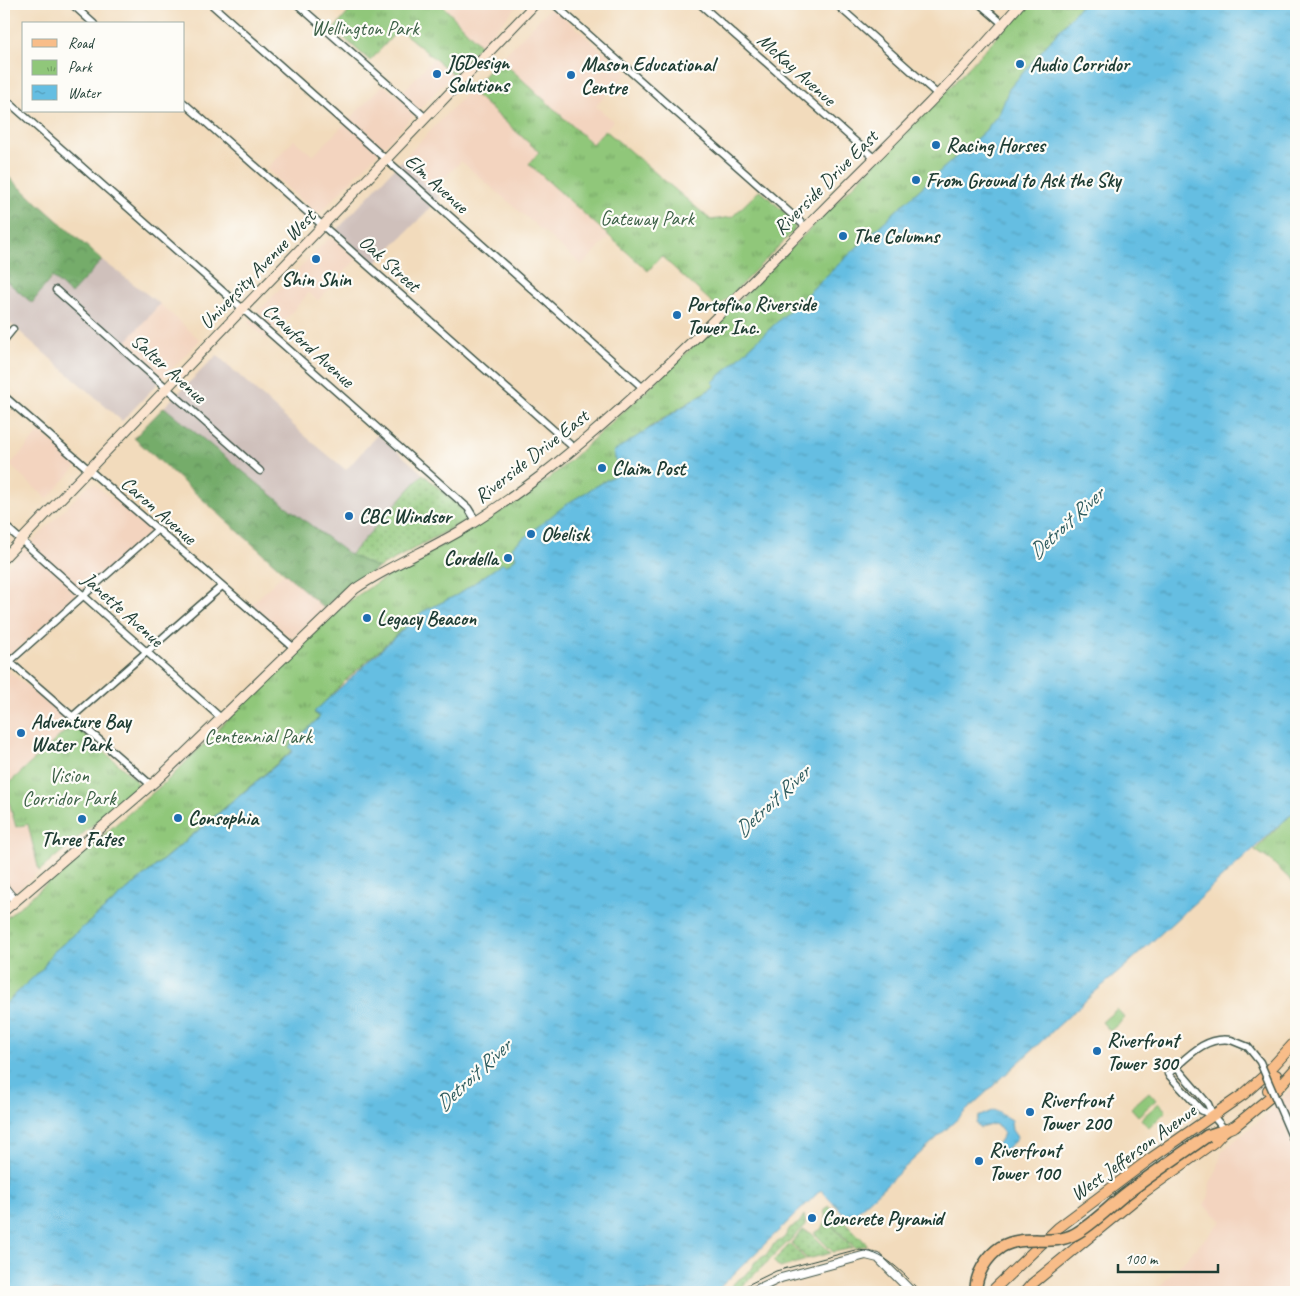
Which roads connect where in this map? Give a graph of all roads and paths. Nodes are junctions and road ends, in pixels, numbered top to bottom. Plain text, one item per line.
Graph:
1 (72, 4) edge
2 (211, 4) edge
3 (298, 4) edge
4 (535, 4) edge
5 (554, 4) edge
6 (700, 4) edge
7 (836, 4) edge
8 (980, 4) edge
9 (1020, 4) edge
10 (92, 22) edge
11 (1003, 24) junction
12 (937, 94) junction
13 (4, 98) edge
14 (185, 104) edge
15 (426, 118) junction
16 (874, 158) junction
17 (386, 159) junction
18 (322, 226) junction
19 (806, 227) junction
20 (56, 290) dead end
21 (243, 309) junction
22 (13, 329) dead end
23 (4, 340) edge
24 (642, 387) junction
25 (167, 388) junction
26 (4, 396) edge
27 (574, 448) junction
28 (88, 471) junction
29 (260, 471) dead end
30 (476, 520) junction
31 (4, 525) edge
32 (157, 530) junction
33 (22, 541) junction
34 (4, 558) edge
35 (222, 586) junction
36 (83, 596) junction
37 (293, 647) junction
38 (147, 652) junction
39 (6, 659) edge
40 (72, 717) junction
41 (221, 718) junction
42 (151, 785) junction
43 (4, 887) edge
44 (15, 901) junction
45 (4, 911) edge
46 (1296, 1041) edge
47 (1176, 1067) junction
48 (1296, 1068) edge
49 (1264, 1076) junction
50 (1213, 1116) junction
51 (1242, 1120) junction
52 (1225, 1130) junction
53 (1296, 1146) edge
54 (1028, 1288) edge
55 (751, 1292) edge
56 (912, 1292) edge
57 (976, 1292) edge
58 (991, 1292) edge
59 (1015, 1292) edge

1 - 10 street
2 - 17 street, Elm Avenue
3 - 15 street
4 - 15 main road, University Avenue West
5 - 19 street
6 - 16 street, McKay Avenue
7 - 12 street
8 - 11 street
9 - 11 main road, Riverside Drive East
11 - 12 main road, Riverside Drive East
12 - 16 main road, Riverside Drive East
13 - 21 street, Crawford Avenue
14 - 18 street, Oak Street
15 - 17 main road, University Avenue West
16 - 19 main road, Riverside Drive East
17 - 18 main road, University Avenue West
17 - 24 street, Elm Avenue
18 - 21 main road, University Avenue West
18 - 27 street, Oak Street
19 - 24 main road, Riverside Drive East
20 - 25 street, Salter Avenue
21 - 25 main road, University Avenue West
21 - 30 street, Crawford Avenue
22 - 23 street
24 - 27 main road, Riverside Drive East
25 - 28 main road, University Avenue West
25 - 29 street, Salter Avenue
26 - 28 street, Caron Avenue
27 - 30 main road, Riverside Drive East
28 - 32 street, Caron Avenue
28 - 33 main road, University Avenue West
30 - 37 main road, Riverside Drive East
31 - 33 street, Janette Avenue
32 - 35 street, Caron Avenue
32 - 36 street
33 - 34 main road, University Avenue West
33 - 36 street, Janette Avenue
35 - 37 street, Caron Avenue
35 - 38 street
36 - 38 street, Janette Avenue
36 - 39 street
37 - 41 main road, Riverside Drive East
38 - 40 street
38 - 41 street, Janette Avenue
39 - 40 street
40 - 42 street
41 - 42 main road, Riverside Drive East
42 - 44 main road, Riverside Drive East
43 - 44 street
44 - 45 main road, Riverside Drive East
46 - 49 main road, West Jefferson Avenue
47 - 50 street
47 - 50 street
47 - 53 street, bridge
48 - 51 main road, West Jefferson Avenue
49 - 50 main road, West Jefferson Avenue
49 - 51 main road
50 - 52 street
50 - 58 main road, West Jefferson Avenue
51 - 52 main road, West Jefferson Avenue
52 - 54 main road, West Jefferson Avenue
52 - 57 highway, bridge
54 - 59 main road, West Jefferson Avenue
55 - 56 street

